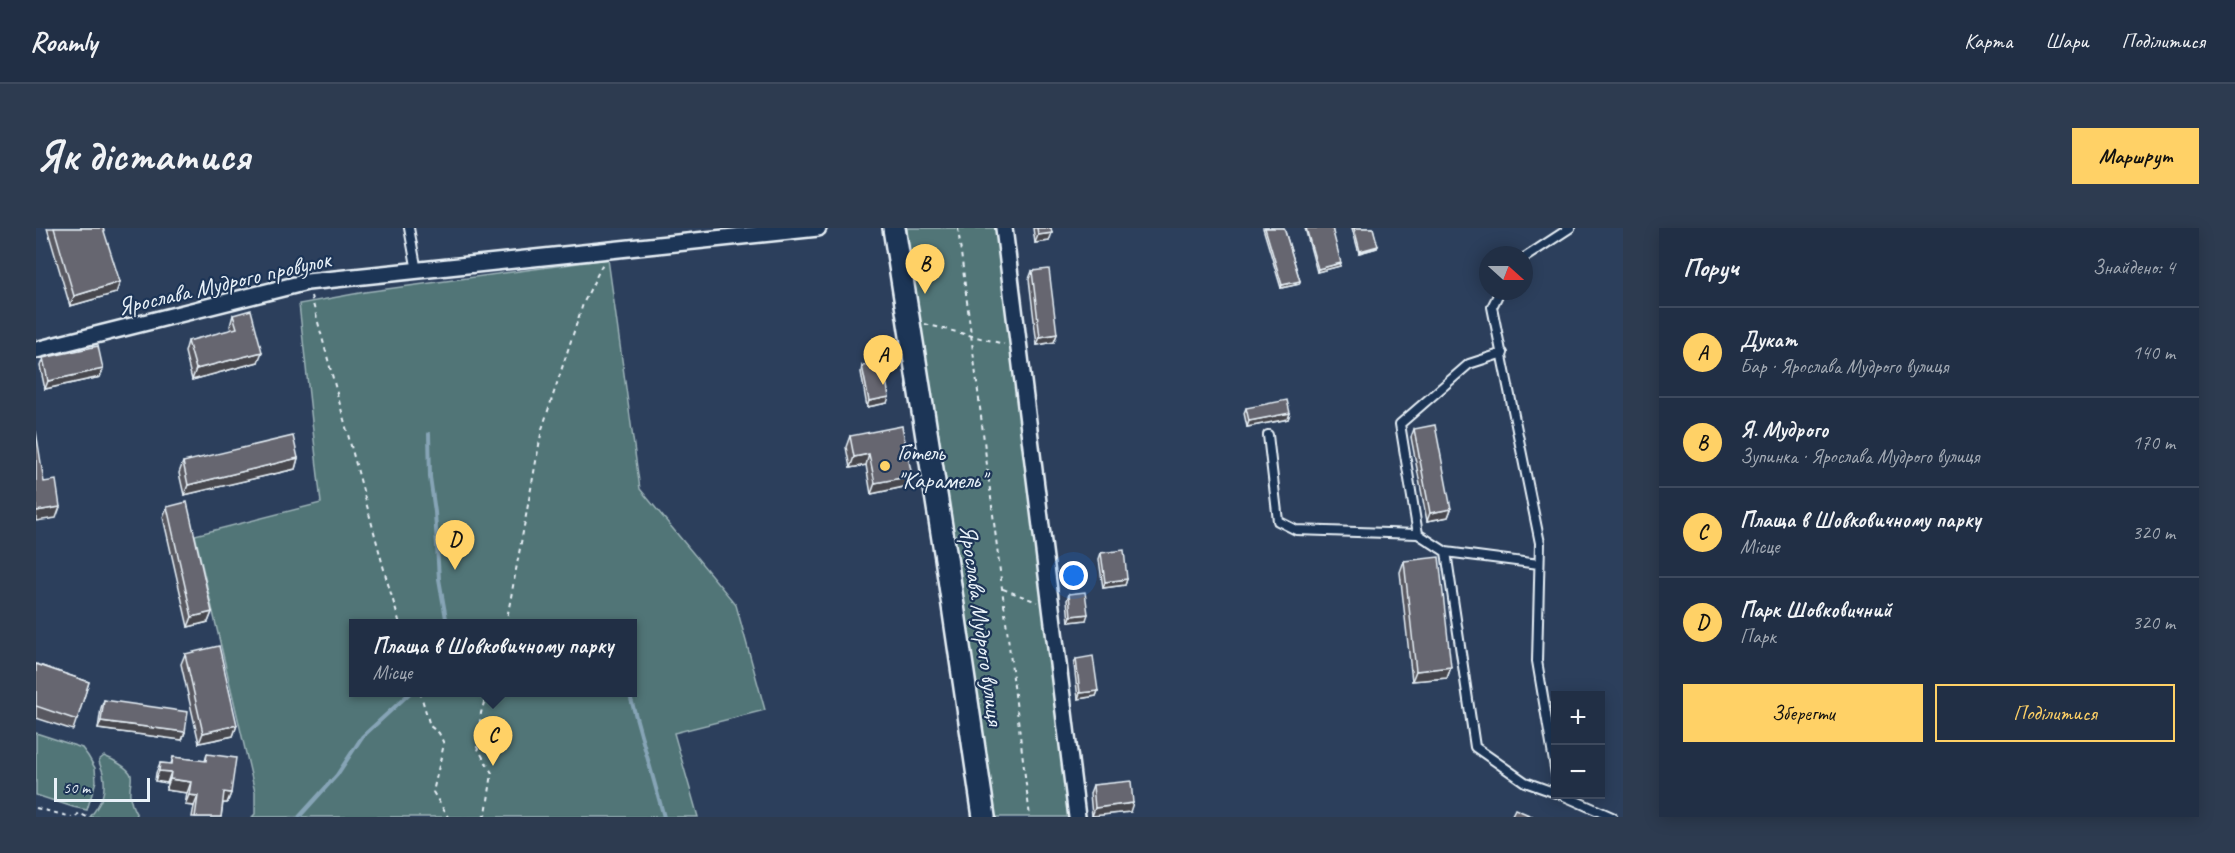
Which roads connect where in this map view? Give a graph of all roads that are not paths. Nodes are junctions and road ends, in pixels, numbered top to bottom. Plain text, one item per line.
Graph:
1 (409, 228) edge
2 (818, 228) edge
3 (894, 228) edge
4 (1004, 228) edge
5 (1570, 228) edge
6 (1533, 252) edge
7 (417, 270) junction
8 (1496, 300) edge
9 (36, 350) edge
10 (1503, 353) junction
11 (1268, 435) dead end
12 (1418, 534) junction
13 (1446, 552) junction
14 (1539, 564) junction
15 (1551, 745) edge
16 (1551, 791) edge
17 (1569, 799) edge
18 (984, 817) edge
19 (1077, 817) edge
20 (1612, 817) edge

1 - 7 lane
2 - 7 street, Ярослава Мудрого провулок
3 - 18 street, Ярослава Мудрого вулиця
4 - 19 street
5 - 6 lane
7 - 9 street, Ярослава Мудрого провулок
8 - 10 lane
10 - 12 lane
10 - 14 lane
11 - 12 lane
12 - 13 lane
13 - 14 lane
13 - 16 lane
14 - 15 lane
17 - 20 lane

